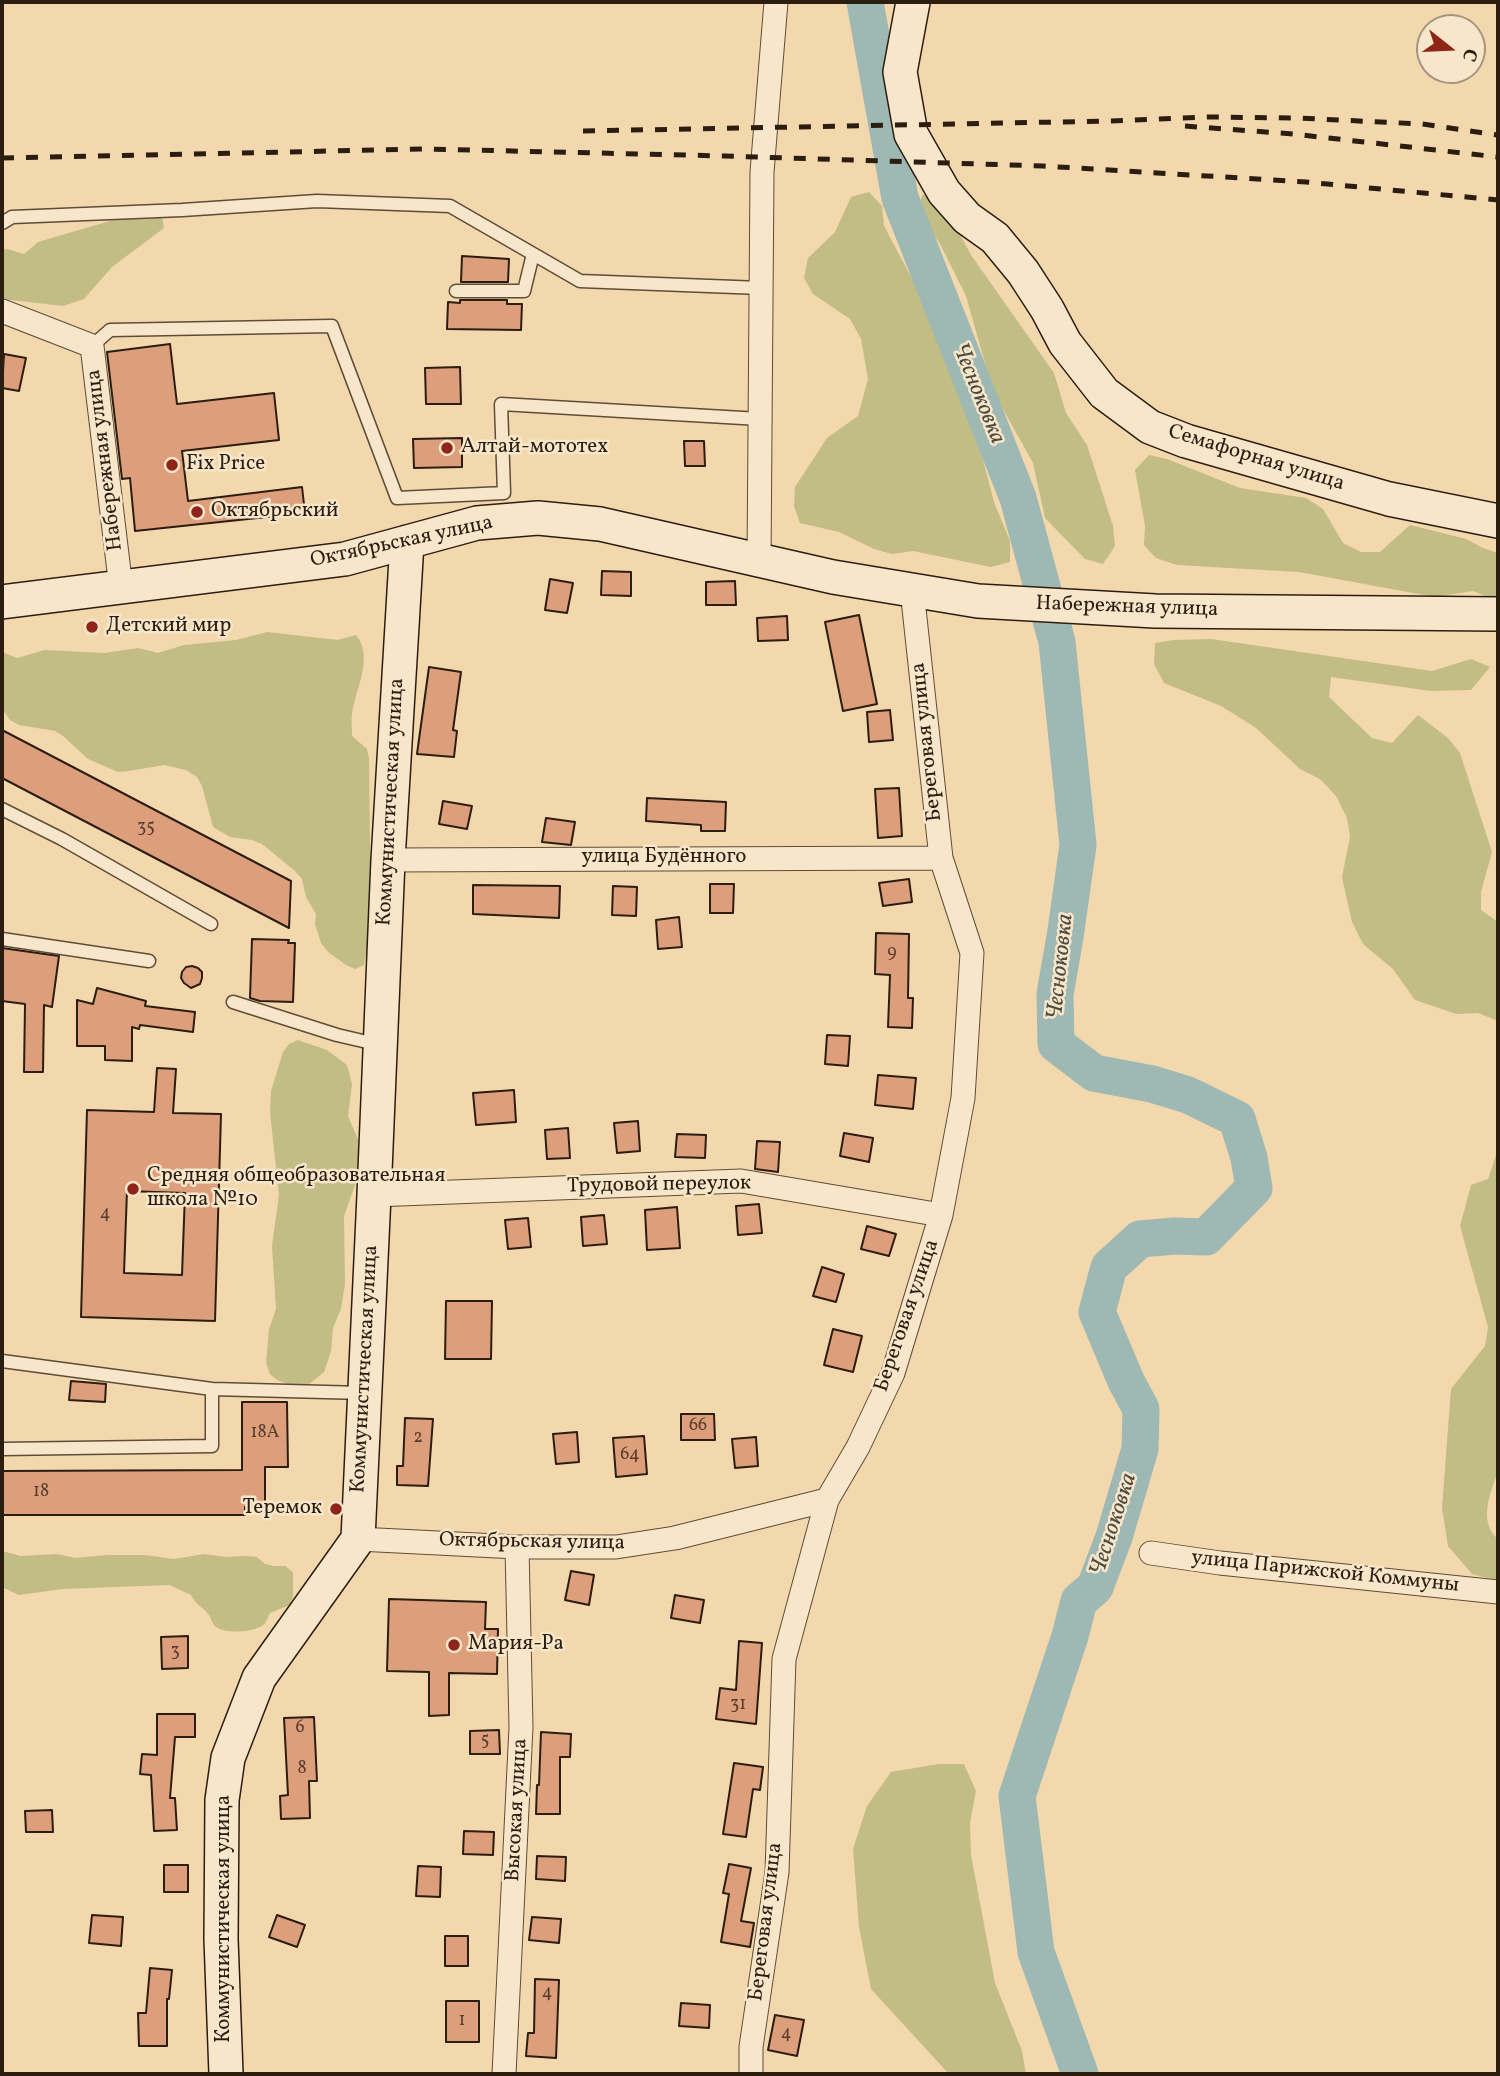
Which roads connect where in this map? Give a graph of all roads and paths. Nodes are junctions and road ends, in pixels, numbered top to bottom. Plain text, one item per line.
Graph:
1 (776, 2) edge
2 (913, 2) edge
3 (2, 223) edge
4 (533, 254) junction
5 (761, 288) junction
6 (456, 291) dead end
7 (2, 311) edge
8 (92, 346) junction
9 (760, 419) junction
10 (1498, 522) edge
11 (407, 542) junction
12 (759, 561) junction
13 (121, 588) junction
14 (912, 590) junction
15 (2, 602) edge
16 (1498, 614) edge
17 (2, 808) edge
18 (941, 858) junction
19 (388, 860) junction
20 (211, 924) dead end
21 (2, 939) edge
22 (149, 961) dead end
23 (233, 1002) dead end
24 (380, 1045) junction
25 (374, 1195) junction
26 (941, 1215) junction
27 (2, 1361) edge
28 (212, 1389) junction
29 (365, 1393) junction
30 (2, 1449) edge
31 (827, 1500) junction
32 (358, 1539) junction
33 (517, 1546) junction
34 (1151, 1553) dead end
35 (1498, 1592) edge
36 (226, 2074) edge
37 (505, 2074) edge
38 (751, 2074) edge

1 - 5 street
2 - 10 street, Семафорная улица
3 - 4 lane
4 - 5 lane
4 - 6 lane
5 - 9 street
7 - 8 street, Набережная улица
8 - 9 lane
8 - 13 street, Набережная улица
9 - 12 street
11 - 12 street, Октябрьская улица
11 - 13 street, Октябрьская улица
11 - 19 street, Коммунистическая улица
12 - 14 street, Набережная улица
13 - 15 street, Октябрьская улица
14 - 16 street, Набережная улица
14 - 18 street, Береговая улица
17 - 20 lane
18 - 19 street, улица Будённого
18 - 26 street, Береговая улица
19 - 24 street, Коммунистическая улица
21 - 22 lane
23 - 24 lane
24 - 25 street, Коммунистическая улица
25 - 26 street, Трудовой переулок
25 - 29 street, Коммунистическая улица
26 - 31 street, Береговая улица
27 - 28 lane
28 - 29 lane
28 - 30 lane
29 - 32 street, Коммунистическая улица
31 - 33 street, Октябрьская улица
31 - 38 street, Береговая улица
32 - 33 street, Октябрьская улица
32 - 36 street, Коммунистическая улица
33 - 37 street, Высокая улица
34 - 35 street, улица Парижской Коммуны

